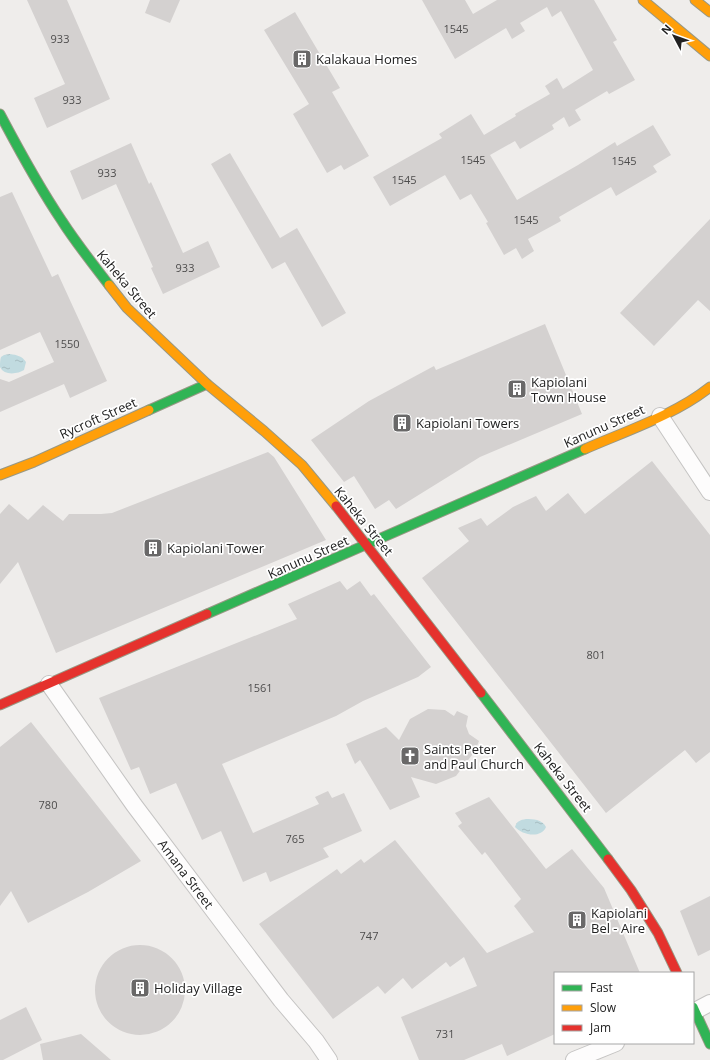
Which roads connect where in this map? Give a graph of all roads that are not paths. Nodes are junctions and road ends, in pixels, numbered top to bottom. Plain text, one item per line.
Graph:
1 (643, 0) edge
2 (695, 0) edge
3 (710, 12) edge
4 (710, 56) edge
5 (0, 114) edge
6 (207, 384) junction
7 (710, 387) edge
8 (660, 416) junction
9 (0, 475) edge
10 (710, 492) edge
11 (367, 545) junction
12 (49, 684) junction
13 (0, 705) edge
14 (677, 972) edge
15 (710, 1003) edge
16 (694, 1010) edge
17 (614, 1044) edge
18 (710, 1044) edge
19 (329, 1060) edge
20 (574, 1060) edge

1 - 4 street
2 - 3 street
5 - 6 street, Kaheka Street
6 - 9 street, Rycroft Street
6 - 11 street, Kaheka Street
7 - 8 street, Kanunu Street
8 - 10 street
8 - 11 street, Kanunu Street
11 - 12 street, Kanunu Street
11 - 14 street, Kaheka Street
12 - 13 street, Kanunu Street
12 - 19 street, Amana Street
15 - 16 street
16 - 18 street
17 - 20 street

